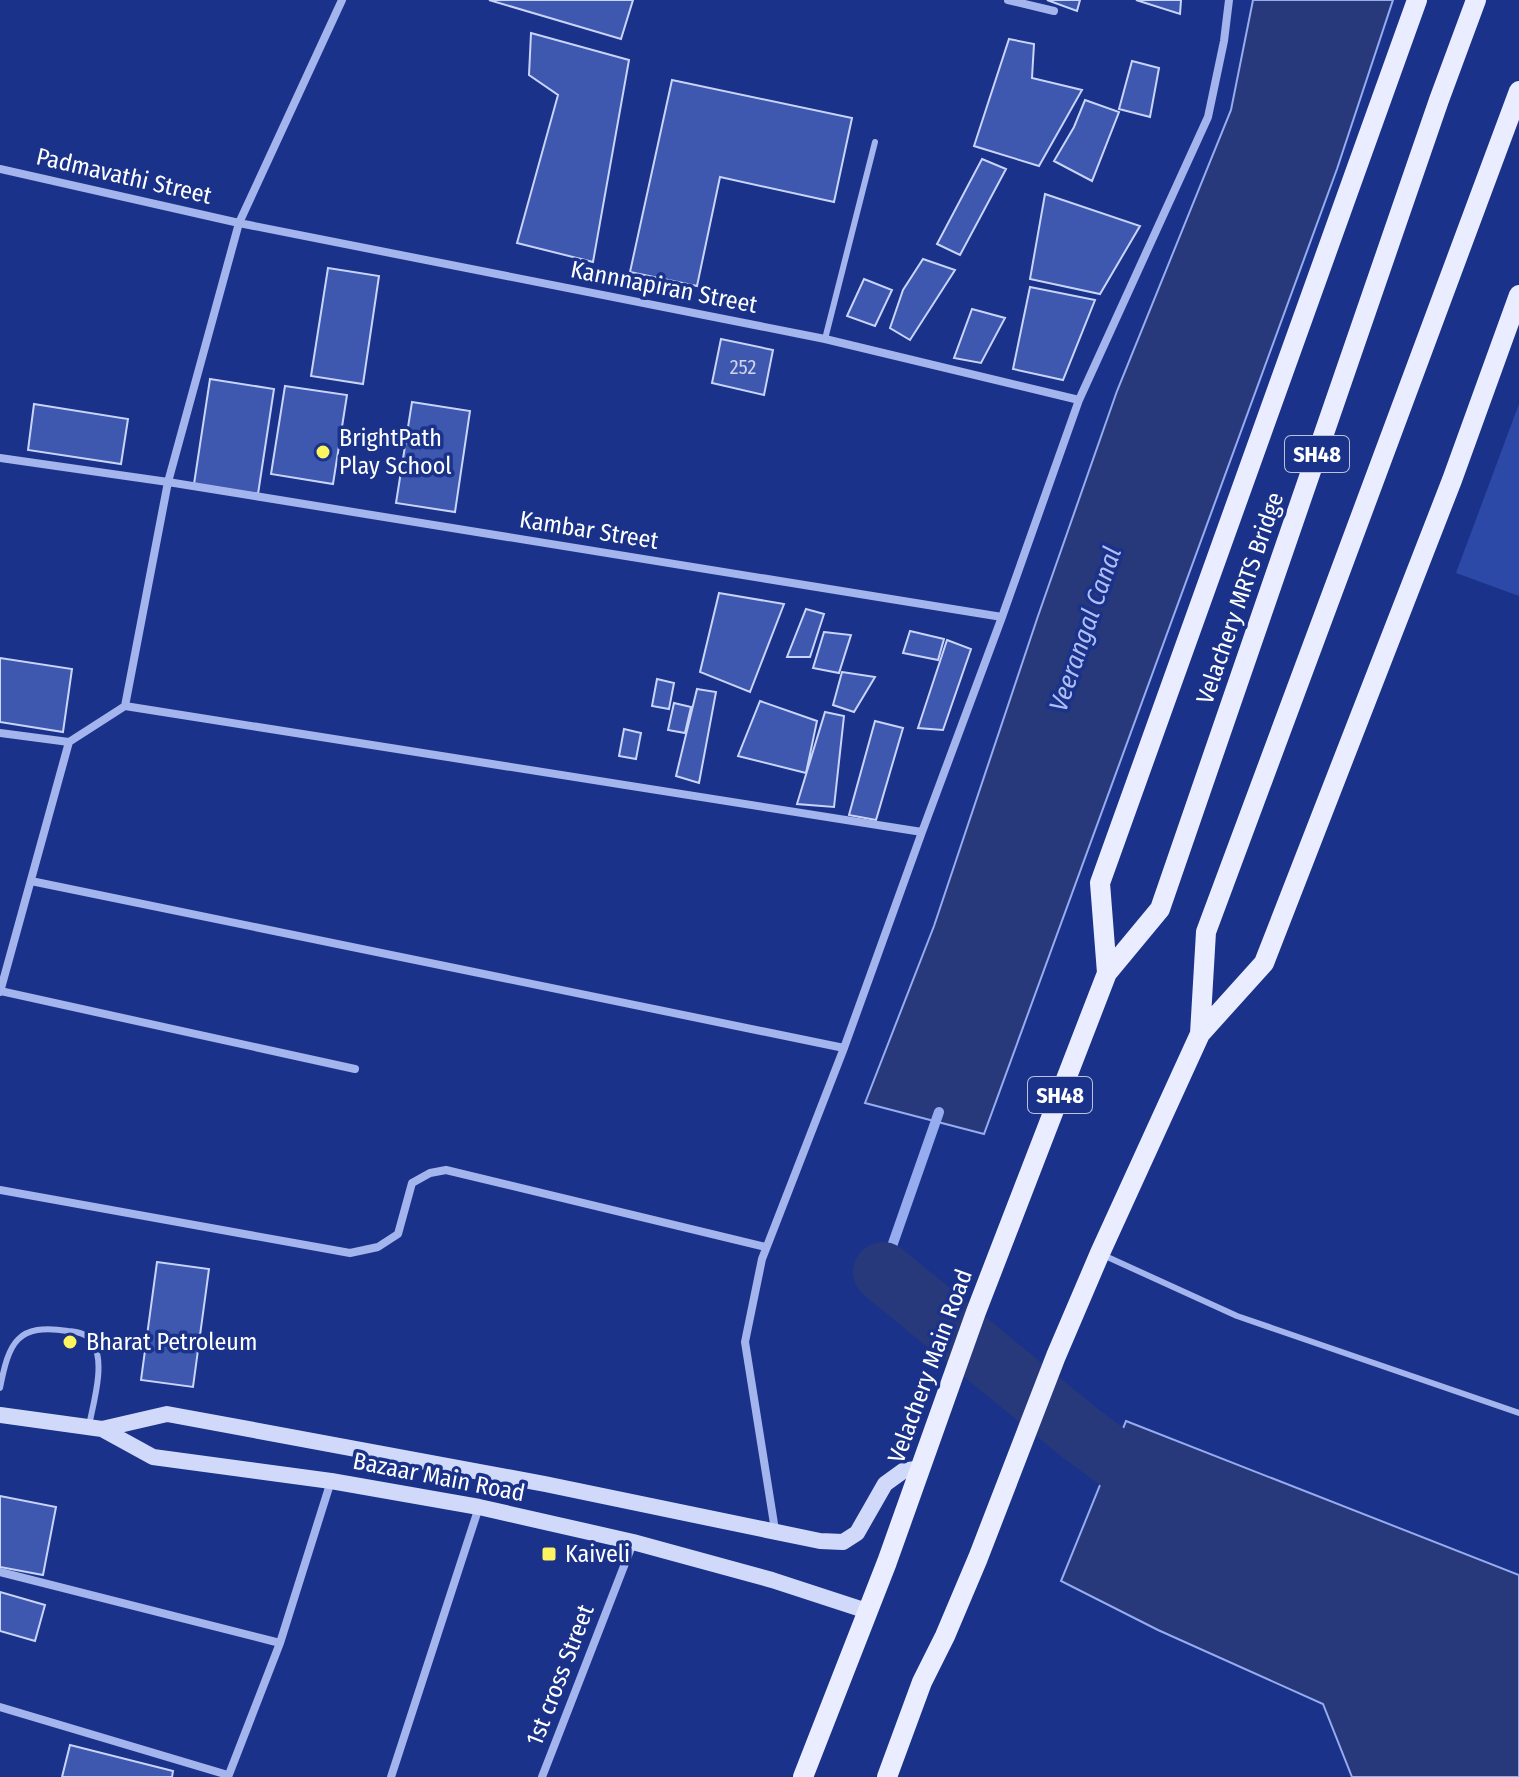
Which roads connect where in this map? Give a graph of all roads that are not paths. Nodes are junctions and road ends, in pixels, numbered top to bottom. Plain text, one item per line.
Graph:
1 (342, 0) edge
2 (1008, 0) edge
3 (1229, 0) edge
4 (1417, 0) edge
5 (1476, 0) edge
6 (1054, 11) dead end
7 (1519, 91) edge
8 (875, 142) dead end
9 (0, 169) edge
10 (239, 223) junction
11 (1519, 295) edge
12 (825, 339) junction
13 (1079, 400) junction
14 (0, 458) edge
15 (168, 482) junction
16 (1002, 617) junction
17 (125, 706) junction
18 (0, 733) edge
19 (69, 742) junction
20 (922, 832) junction
21 (31, 881) junction
22 (1107, 973) junction
23 (0, 991) edge
24 (1200, 1034) junction
25 (844, 1048) junction
26 (355, 1069) dead end
27 (0, 1190) edge
28 (766, 1247) junction
29 (1100, 1253) junction
30 (0, 1388) edge
31 (1519, 1413) edge
32 (0, 1415) edge
33 (95, 1429) junction
34 (921, 1468) junction
35 (331, 1481) junction
36 (479, 1507) junction
37 (775, 1530) junction
38 (633, 1542) junction
39 (0, 1572) edge
40 (867, 1611) junction
41 (280, 1643) junction
42 (0, 1707) edge
43 (228, 1776) edge
44 (391, 1777) edge
45 (542, 1777) edge
46 (803, 1777) edge
47 (887, 1777) edge

1 - 10 street
2 - 6 street
3 - 13 street
4 - 22 main road
5 - 22 main road, Velachery MRTS Bridge / SH48
7 - 24 main road, SH48
8 - 12 lane
9 - 10 street, Padmavathi Street
10 - 12 street, Kannnapiran Street
10 - 15 street
11 - 24 main road
12 - 13 street, Kannnapiran Street
13 - 16 street
14 - 15 street, Kambar Street
15 - 16 street, Kambar Street
15 - 17 street
16 - 20 street
17 - 19 street
17 - 20 street
18 - 19 street
19 - 21 street
20 - 25 street
21 - 23 street
21 - 25 street
22 - 34 main road, Velachery Main Road / SH48
23 - 26 street
24 - 29 main road, SH48
25 - 28 street
27 - 28 street
28 - 37 street
29 - 31 lane
29 - 47 main road, SH48
30 - 33 lane
32 - 33 main road, Bazaar Main Road
33 - 35 main road, Bazaar Main Road
33 - 37 main road
34 - 37 main road
34 - 40 main road, Velachery Main Road / SH48
35 - 36 main road, Bazaar Main Road
35 - 41 street
36 - 38 main road, Bazaar Main Road
36 - 44 street
38 - 40 main road, Bazaar Main Road
38 - 45 street, 1st cross Street
39 - 41 street
40 - 46 main road, Velachery Main Road / SH48
41 - 43 street
42 - 43 street

